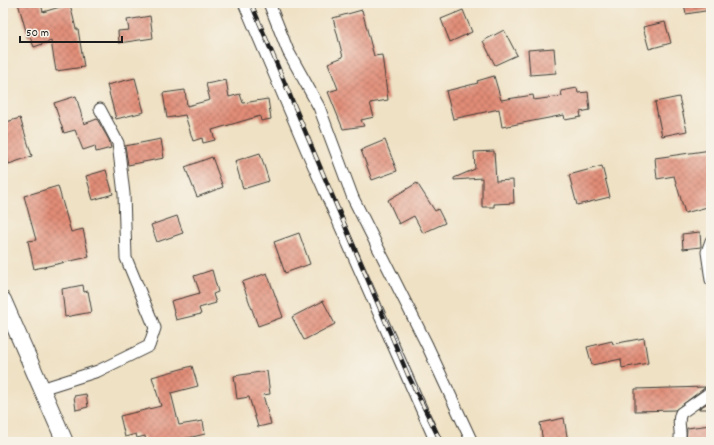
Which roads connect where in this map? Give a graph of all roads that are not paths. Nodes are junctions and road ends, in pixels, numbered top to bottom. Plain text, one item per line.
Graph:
1 (244, 3) edge
2 (269, 3) edge
3 (100, 109) dead end
4 (711, 241) edge
5 (711, 280) edge
6 (3, 300) edge
7 (41, 389) junction
8 (711, 392) edge
9 (65, 442) edge
10 (436, 442) edge
11 (472, 442) edge
12 (679, 442) edge

1 - 10 street
2 - 11 street
3 - 7 street
4 - 5 street
6 - 7 main road
7 - 9 main road
8 - 12 street

